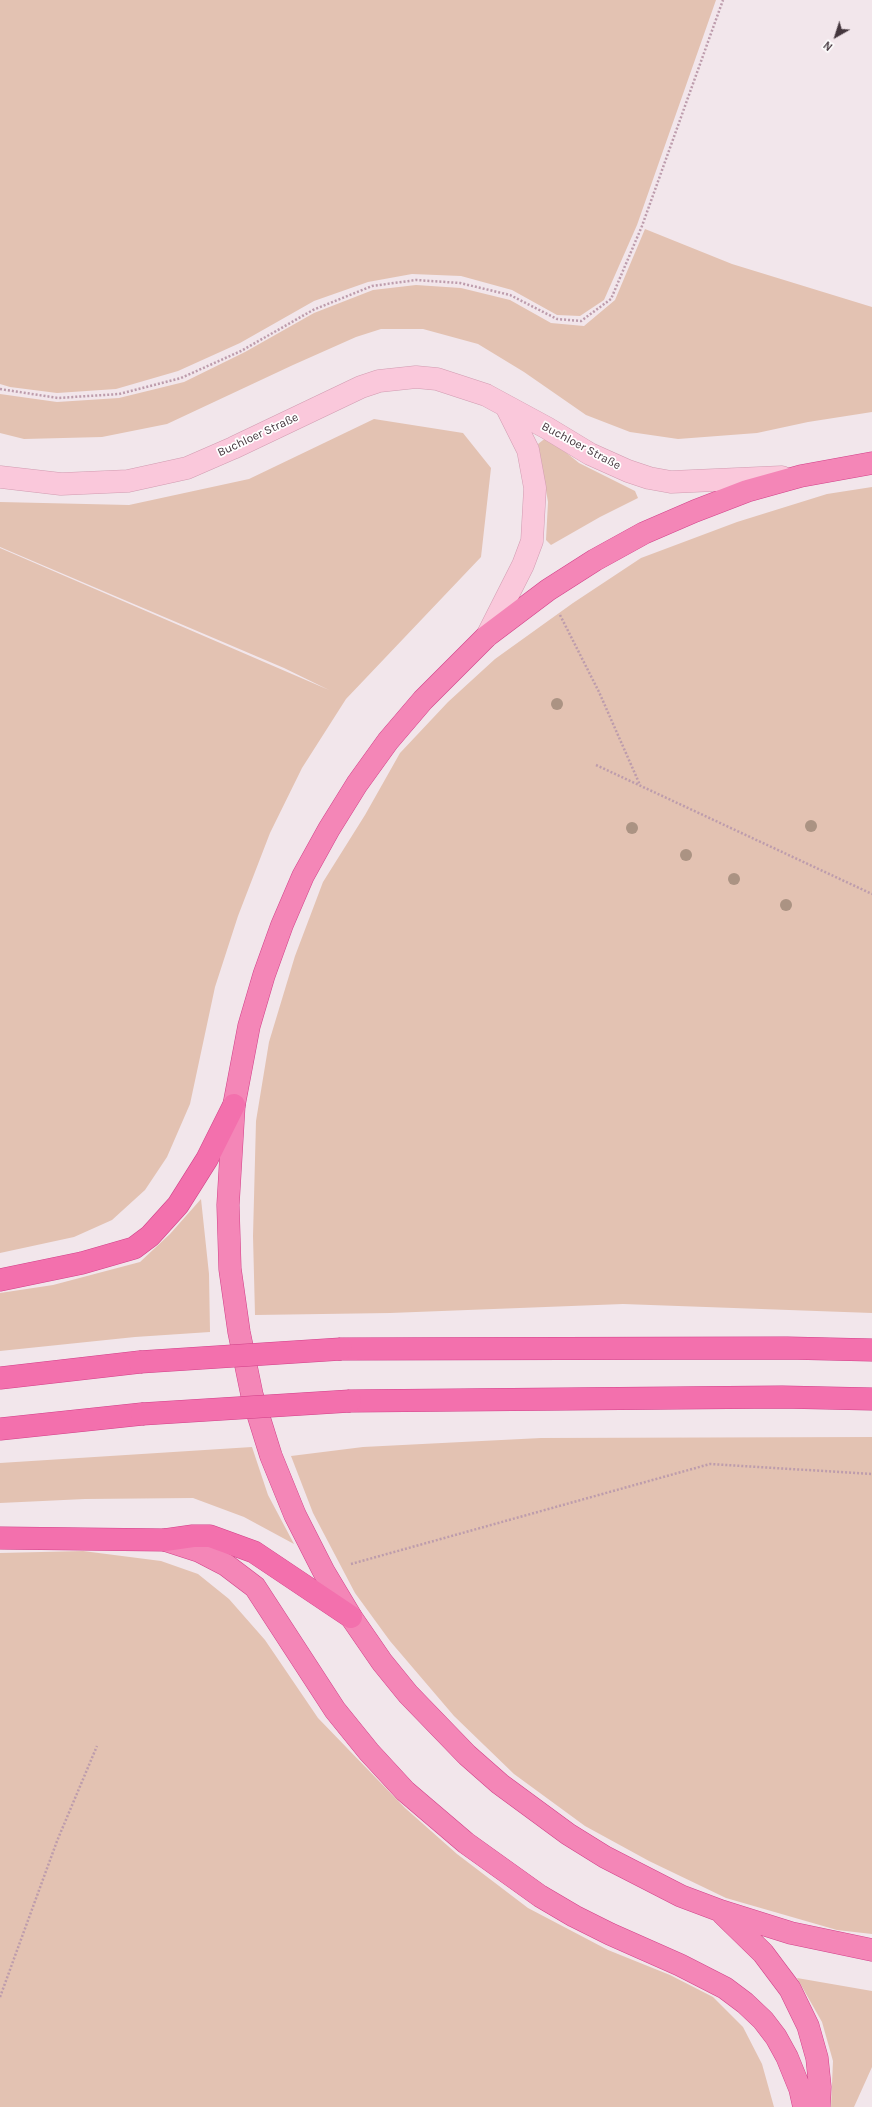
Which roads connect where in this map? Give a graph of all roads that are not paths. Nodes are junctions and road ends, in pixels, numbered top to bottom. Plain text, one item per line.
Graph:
1 (506, 406) junction
2 (872, 463) edge
3 (801, 476) junction
4 (0, 478) edge
5 (487, 636) junction
6 (234, 1105) junction
7 (0, 1280) edge
8 (872, 1350) edge
9 (0, 1378) edge
10 (872, 1398) edge
11 (0, 1429) edge
12 (0, 1538) edge
13 (165, 1540) junction
14 (351, 1617) junction
15 (721, 1911) junction
16 (872, 1950) edge
17 (804, 2107) edge
18 (819, 2107) edge

1 - 3 main road, Buchloer Straße
1 - 4 main road, Buchloer Straße
1 - 5 main road, Buchloer Straße
2 - 3 highway
3 - 5 highway
5 - 6 highway
6 - 7 highway
6 - 14 highway
8 - 9 highway, bridge
10 - 11 highway, bridge
12 - 13 highway
13 - 14 highway
13 - 17 highway
14 - 15 highway
15 - 16 highway
15 - 18 highway

